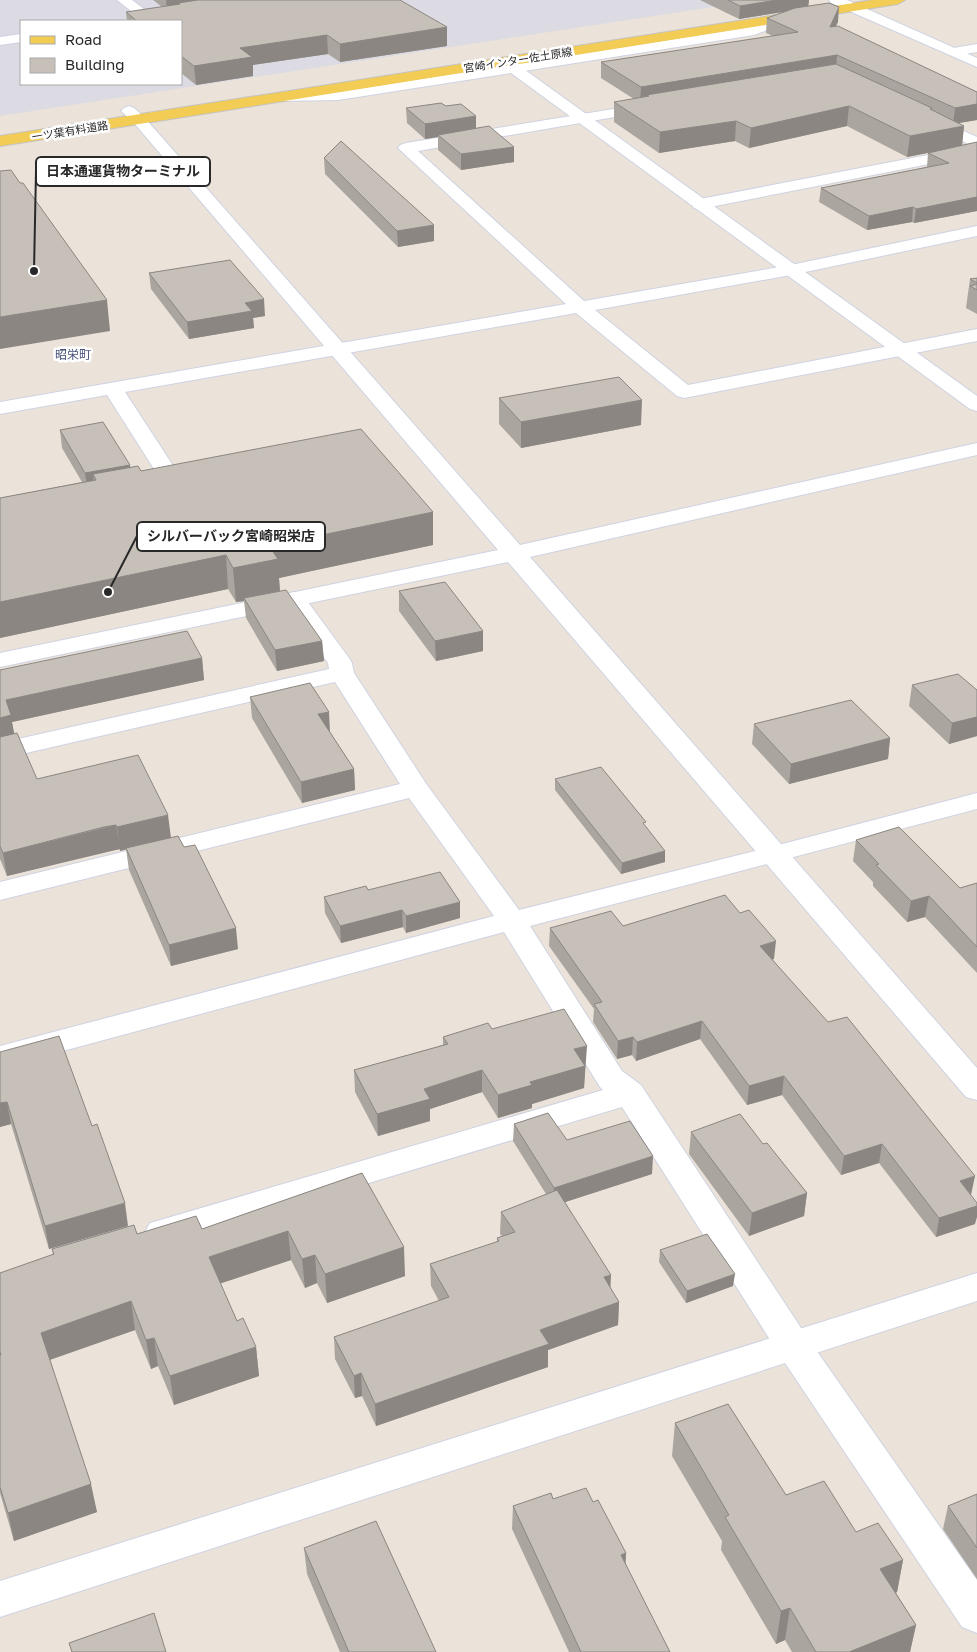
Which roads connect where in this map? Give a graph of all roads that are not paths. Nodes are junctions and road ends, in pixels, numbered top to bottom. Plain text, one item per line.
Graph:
1 (124, 0) edge
2 (898, 0) edge
3 (842, 2) edge
4 (790, 17) junction
5 (146, 20) edge
6 (20, 38) edge
7 (0, 41) edge
8 (977, 48) edge
9 (952, 52) junction
10 (977, 63) edge
11 (516, 70) junction
12 (283, 98) junction
13 (664, 105) edge
14 (915, 114) edge
15 (134, 116) junction
16 (583, 119) junction
17 (0, 131) edge
18 (60, 132) junction
19 (0, 142) edge
20 (977, 143) edge
21 (0, 150) edge
22 (977, 150) edge
23 (700, 204) junction
24 (977, 231) edge
25 (791, 270) junction
26 (580, 307) junction
27 (977, 335) edge
28 (337, 349) junction
29 (902, 350) junction
30 (112, 389) junction
31 (977, 405) edge
32 (0, 408) edge
33 (977, 449) edge
34 (135, 491) edge
35 (512, 554) junction
36 (294, 599) junction
37 (0, 660) edge
38 (342, 673) junction
39 (0, 751) edge
40 (416, 788) junction
41 (977, 801) edge
42 (774, 855) junction
43 (0, 891) edge
44 (512, 921) junction
45 (0, 1057) edge
46 (977, 1089) edge
47 (630, 1094) junction
48 (134, 1240) edge
49 (977, 1287) edge
50 (794, 1347) junction
51 (0, 1599) edge
52 (977, 1614) edge

1 - 5 street
2 - 3 main road, 宮崎インター佐土原線
3 - 4 main road, 宮崎インター佐土原線
3 - 9 street
3 - 15 main road, 宮崎インター佐土原線
4 - 11 street
4 - 12 main road, 宮崎インター佐土原線
6 - 7 street
8 - 9 street
9 - 10 street
11 - 12 street
11 - 16 street
12 - 15 main road, 宮崎インター佐土原線
13 - 16 street
14 - 20 street
15 - 17 main road, 一ツ葉有料道路
15 - 18 main road, 一ツ葉有料道路
15 - 28 street
16 - 23 street
16 - 26 street
18 - 19 main road, 一ツ葉有料道路
18 - 21 main road
22 - 23 street
23 - 25 street
24 - 25 street
25 - 26 street
25 - 29 street
26 - 28 street
26 - 29 street
27 - 29 street
28 - 30 street
28 - 35 street
29 - 31 street
30 - 32 street
30 - 34 street
33 - 35 street
35 - 36 street
35 - 42 street
36 - 37 street
36 - 38 street
38 - 39 street
38 - 40 street
40 - 43 street
40 - 44 street
41 - 42 street
42 - 44 street
42 - 46 street
44 - 45 street
44 - 47 street
47 - 48 street
47 - 50 street
49 - 50 street
50 - 51 street
50 - 52 street

